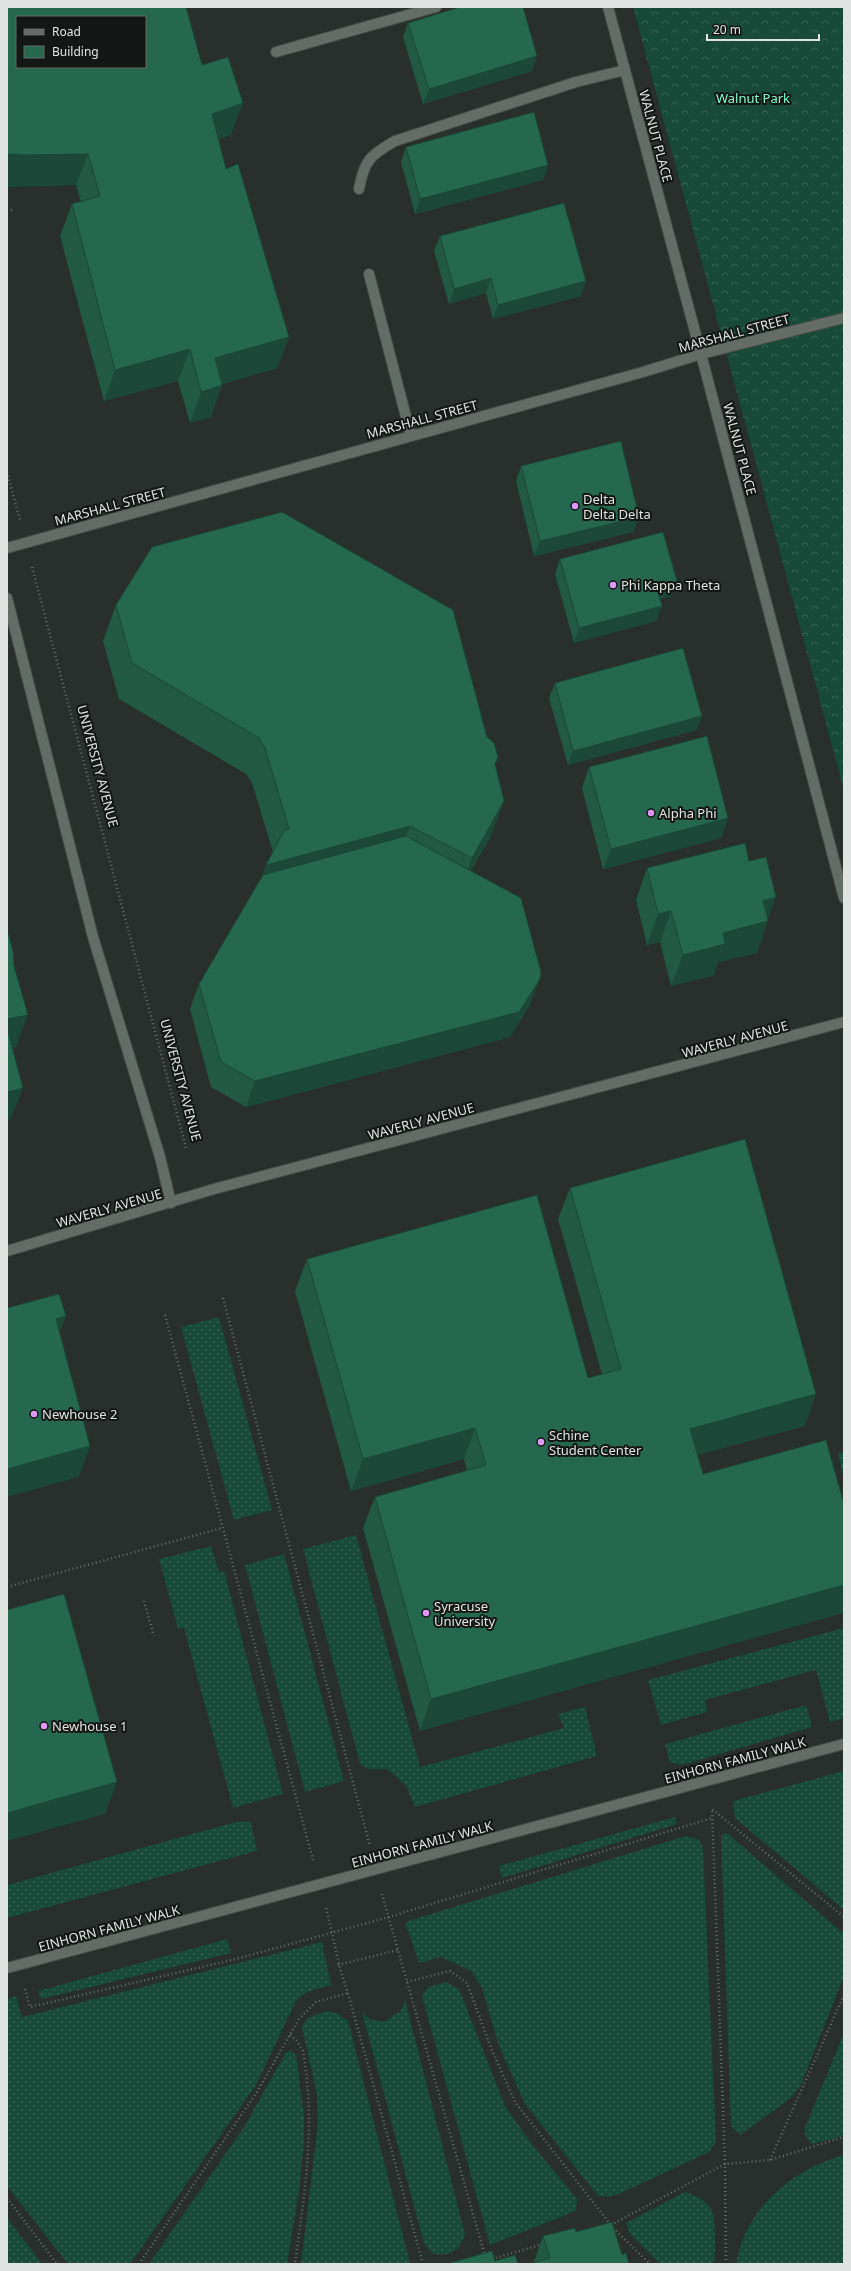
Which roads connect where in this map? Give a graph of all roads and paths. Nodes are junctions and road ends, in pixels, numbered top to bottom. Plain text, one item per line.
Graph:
1 (436, 7) edge
2 (608, 7) edge
3 (276, 52) dead end
4 (625, 70) junction
5 (360, 189) dead end
6 (14, 210) dead end
7 (7, 211) edge
8 (369, 274) dead end
9 (844, 318) edge
10 (701, 354) junction
11 (410, 436) junction
12 (7, 472) edge
13 (26, 542) junction
14 (7, 548) edge
15 (7, 598) edge
16 (844, 898) edge
17 (844, 1022) edge
18 (186, 1150) dead end
19 (171, 1203) junction
20 (7, 1251) edge
21 (223, 1298) dead end
22 (165, 1315) dead end
23 (223, 1528) junction
24 (7, 1587) edge
25 (144, 1601) dead end
26 (154, 1636) dead end
27 (844, 1744) edge
28 (712, 1818) junction
29 (363, 1821) dead end
30 (307, 1838) dead end
31 (376, 1871) junction
32 (319, 1885) junction
33 (389, 1917) junction
34 (844, 1917) edge
35 (333, 1933) junction
36 (398, 1950) junction
37 (19, 1965) junction
38 (338, 1966) junction
39 (7, 1968) edge
40 (407, 1982) junction
41 (348, 1993) junction
42 (844, 1995) edge
43 (290, 2035) junction
44 (844, 2137) edge
45 (770, 2160) junction
46 (725, 2164) junction
47 (7, 2198) edge
48 (610, 2225) junction
49 (603, 2227) edge
50 (544, 2244) edge
51 (57, 2264) edge
52 (139, 2264) edge
53 (294, 2264) edge
54 (423, 2264) edge
55 (650, 2264) edge
56 (726, 2264) edge

1 - 3 street
2 - 4 street, WALNUT PLACE
4 - 5 street
4 - 10 street, WALNUT PLACE
6 - 7 path
8 - 11 street
9 - 10 street, MARSHALL STREET
10 - 11 street, MARSHALL STREET
10 - 16 street, WALNUT PLACE
11 - 13 street, MARSHALL STREET
12 - 13 path, UNIVERSITY AVENUE
13 - 14 street, MARSHALL STREET
13 - 18 path, UNIVERSITY AVENUE
15 - 19 street
17 - 19 street, WAVERLY AVENUE
19 - 20 street, WAVERLY AVENUE
21 - 29 path
22 - 23 path
23 - 24 path
23 - 30 path
25 - 26 path
27 - 31 street, EINHORN FAMILY WALK
28 - 33 path
28 - 34 path
28 - 46 path
31 - 32 street, EINHORN FAMILY WALK
31 - 33 path
32 - 35 path
32 - 37 street, EINHORN FAMILY WALK
33 - 35 path
33 - 36 path
35 - 37 path
35 - 38 path
36 - 38 path
36 - 40 path
37 - 39 street, EINHORN FAMILY WALK
38 - 41 path
40 - 48 path
40 - 50 path
41 - 43 path
41 - 54 path
42 - 45 path
43 - 52 path
43 - 53 path
44 - 45 path
45 - 46 path
46 - 48 path
46 - 56 path
47 - 51 path
48 - 49 path
48 - 55 path

